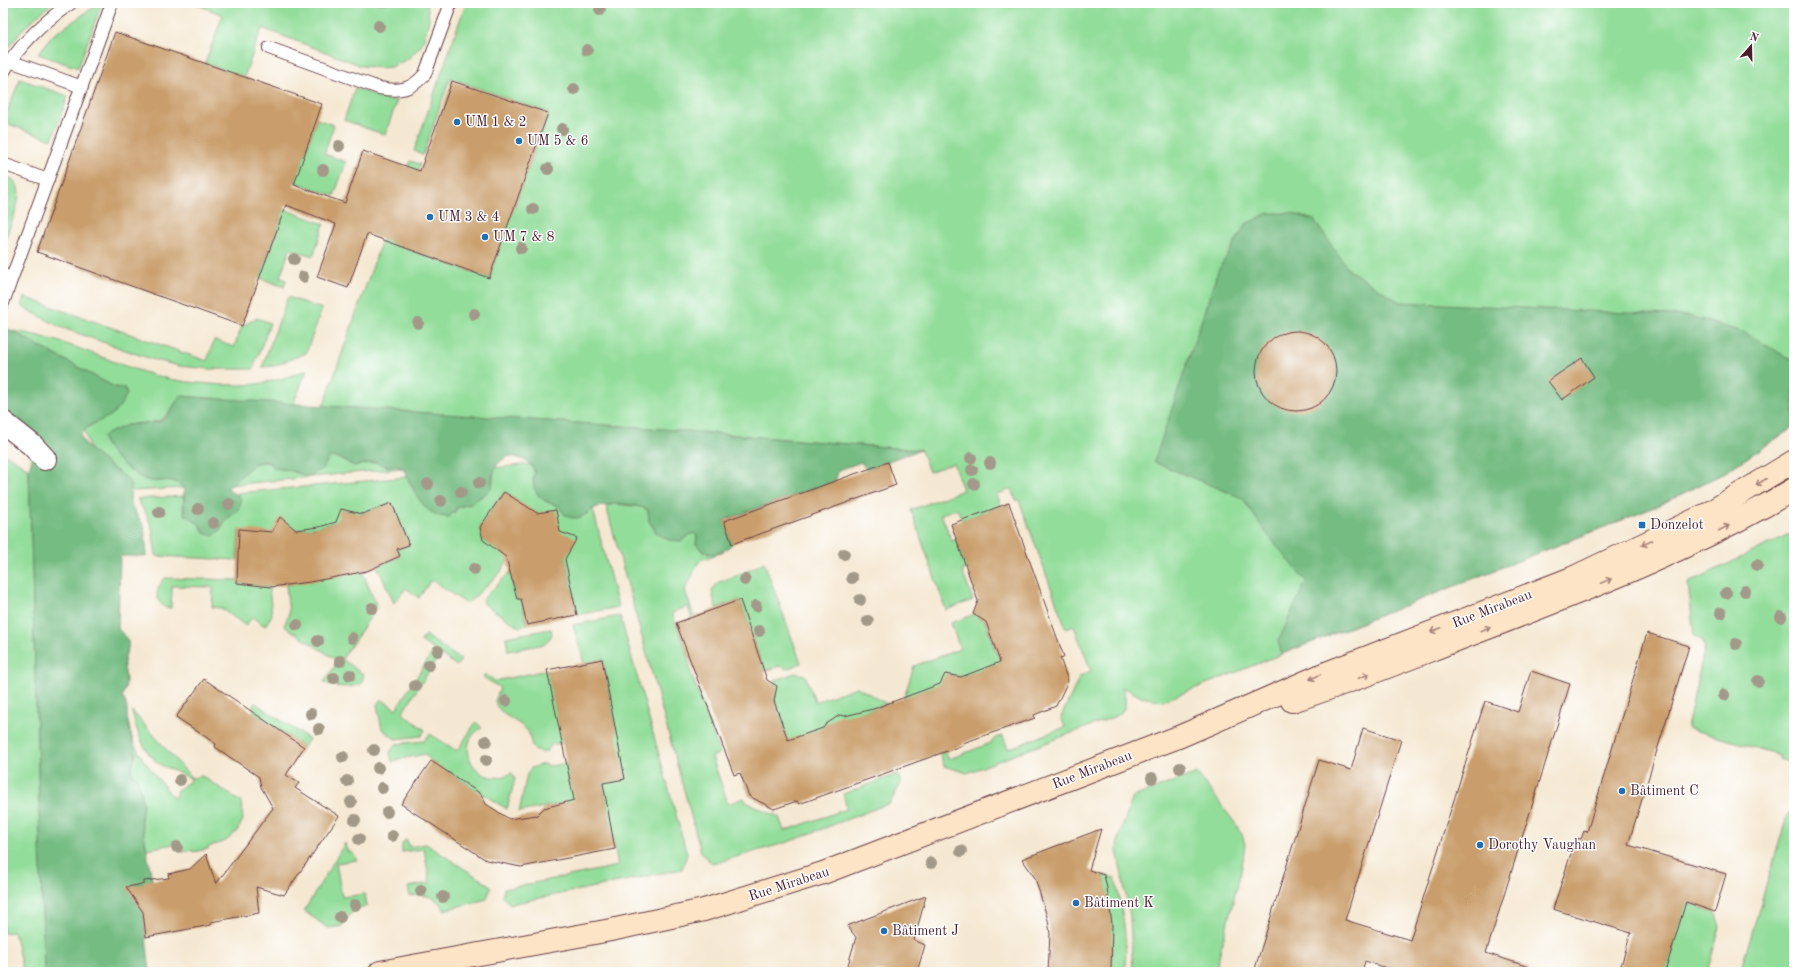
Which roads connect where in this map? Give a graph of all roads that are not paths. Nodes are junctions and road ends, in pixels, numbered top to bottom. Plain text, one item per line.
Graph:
1 (71, 3) edge
2 (112, 3) edge
3 (451, 3) edge
4 (269, 48) dead end
5 (10, 61) junction
6 (3, 73) edge
7 (82, 87) junction
8 (3, 164) edge
9 (48, 180) junction
10 (7, 278) edge
11 (3, 303) edge
12 (3, 422) edge
13 (45, 459) dead end
14 (1794, 461) edge
15 (1794, 489) edge
16 (1180, 736) junction
17 (393, 971) edge

1 - 5 lane
2 - 7 lane
3 - 4 lane
5 - 6 lane
5 - 7 lane
7 - 9 lane
8 - 9 lane
9 - 10 lane
10 - 11 lane
12 - 13 street
14 -> 16 street, Rue Mirabeau
16 -> 15 street, Rue Mirabeau
16 - 17 street, Rue Mirabeau

